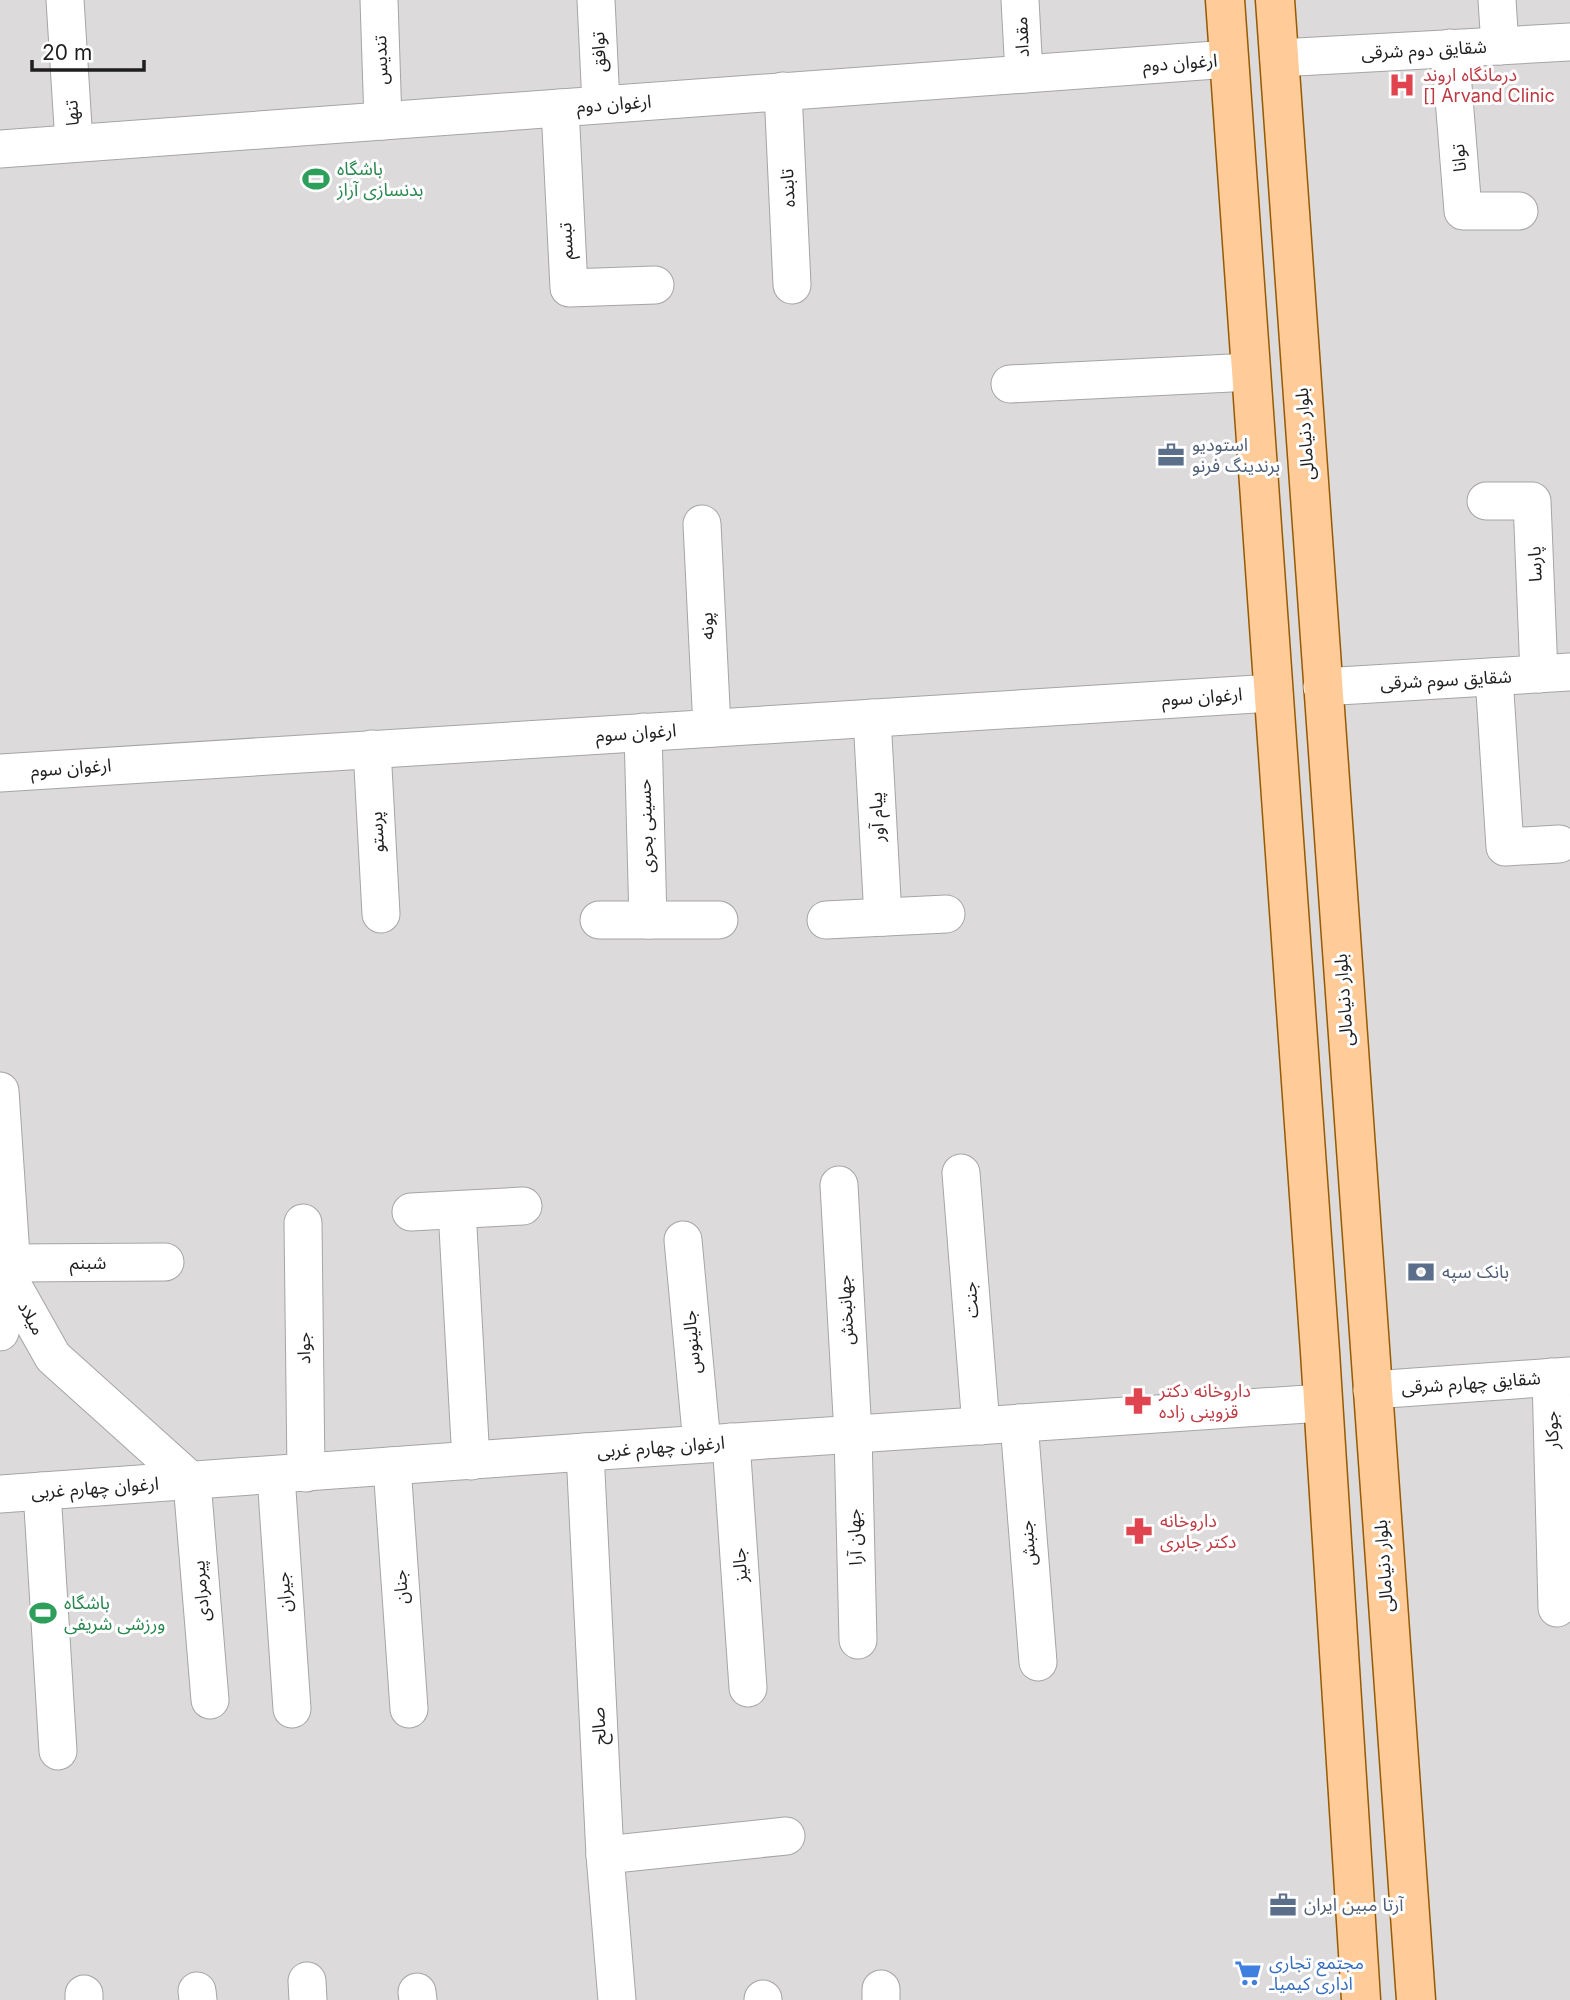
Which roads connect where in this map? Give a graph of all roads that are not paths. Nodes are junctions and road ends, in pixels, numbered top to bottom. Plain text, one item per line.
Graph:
1 (65, 0) edge
2 (379, 0) edge
3 (596, 0) edge
4 (1020, 0) edge
5 (1225, 0) edge
6 (1275, 0) edge
7 (1497, 0) edge
8 (1570, 42) edge
9 (1500, 46) junction
10 (1450, 48) junction
11 (1279, 58) junction
12 (1229, 59) junction
13 (1024, 74) junction
14 (783, 91) junction
15 (601, 104) junction
16 (560, 107) junction
17 (383, 121) junction
18 (75, 143) junction
19 (0, 149) edge
20 (1519, 211) dead end
21 (655, 285) dead end
22 (792, 285) dead end
23 (1251, 372) junction
24 (1010, 384) dead end
25 (1486, 501) dead end
26 (702, 524) dead end
27 (1555, 673) edge
28 (1494, 677) junction
29 (1322, 687) junction
30 (1273, 693) junction
31 (872, 718) junction
32 (712, 728) junction
33 (643, 732) junction
34 (372, 749) junction
35 (0, 773) edge
36 (1559, 845) dead end
37 (381, 914) dead end
38 (946, 914) dead end
39 (883, 917) junction
40 (599, 920) dead end
41 (648, 920) junction
42 (719, 920) dead end
43 (826, 920) dead end
44 (0, 1091) edge
45 (961, 1173) dead end
46 (839, 1185) dead end
47 (523, 1206) dead end
48 (457, 1210) junction
49 (411, 1212) dead end
50 (303, 1223) dead end
51 (5, 1225) edge
52 (683, 1240) dead end
53 (165, 1262) dead end
54 (13, 1275) junction
55 (0, 1332) edge
56 (1560, 1376) edge
57 (1371, 1390) junction
58 (1322, 1403) junction
59 (1019, 1423) junction
60 (981, 1426) junction
61 (853, 1434) junction
62 (716, 1443) junction
63 (585, 1452) junction
64 (471, 1461) junction
65 (392, 1466) junction
66 (291, 1474) junction
67 (192, 1482) junction
68 (42, 1491) junction
69 (0, 1494) edge
70 (1557, 1608) dead end
71 (858, 1640) dead end
72 (1038, 1662) dead end
73 (748, 1688) dead end
74 (210, 1700) dead end
75 (292, 1709) dead end
76 (409, 1709) dead end
77 (58, 1751) dead end
78 (786, 1836) dead end
79 (605, 1855) junction
80 (617, 2000) edge
81 (1361, 2000) edge
82 (1416, 2000) edge

1 - 18 street, تنها
2 - 17 street, تندیس
3 - 15 street, توافق
4 - 13 street, مقداد
5 - 12 main road
6 - 11 main road, بلوار دنیامالی
7 - 9 street
8 - 9 street, شقایق دوم شرقی
9 - 10 street, شقایق دوم شرقی
10 - 11 street, شقایق دوم شرقی
10 - 20 street, توانا
11 - 29 main road, بلوار دنیامالی
12 - 13 street, ارغوان دوم
12 - 23 main road
13 - 14 street, ارغوان دوم
14 - 15 street, ارغوان دوم
14 - 22 street, تابنده
15 - 16 street, ارغوان دوم
16 - 17 street, ارغوان دوم
16 - 21 street, تبسم
17 - 18 street, ارغوان دوم
18 - 19 street, ارغوان دوم
23 - 24 street
23 - 30 main road
25 - 27 street, پارسا
26 - 32 street, پونه
27 - 28 street, شقایق سوم شرقی
28 - 29 street, شقایق سوم شرقی
28 - 36 street
29 - 57 main road, بلوار دنیامالی
30 - 31 street, ارغوان سوم
30 - 58 main road
31 - 32 street, ارغوان سوم
31 - 39 street, پیام آور
32 - 33 street, ارغوان سوم
33 - 34 street, ارغوان سوم
33 - 41 street, حسینی بحری
34 - 35 street, ارغوان سوم
34 - 37 street, پرستو
38 - 39 street
39 - 43 street
40 - 41 street
41 - 42 street
44 - 51 street, میلاد
45 - 60 street, جنت
46 - 61 street, جهانبخش
47 - 48 street
48 - 49 street
48 - 64 street
50 - 66 street, جواد
51 - 54 street, میلاد
52 - 62 street, جالینوس
53 - 54 street, شبنم
54 - 55 street
54 - 67 street, میلاد
56 - 57 street, شقایق چهارم شرقی
56 - 70 street, جوکار
57 - 82 main road, بلوار دنیامالی
58 - 59 street, ارغوان چهارم غربی
58 - 81 main road
59 - 60 street, ارغوان چهارم غربی
59 - 72 street, جنبش
60 - 61 street, ارغوان چهارم غربی
61 - 62 street, ارغوان چهارم غربی
61 - 71 street, جهان آرا
62 - 63 street, ارغوان چهارم غربی
62 - 73 street, جالیز
63 - 64 street, ارغوان چهارم غربی
63 - 79 street, صالح
64 - 65 street, ارغوان چهارم غربی
65 - 66 street, ارغوان چهارم غربی
65 - 76 street, جنان
66 - 67 street, ارغوان چهارم غربی
66 - 75 street, جیران
67 - 68 street, ارغوان چهارم غربی
67 - 74 street, پیرمرادی
68 - 69 street, ارغوان چهارم غربی
68 - 77 street
78 - 79 street
79 - 80 street, صالح

